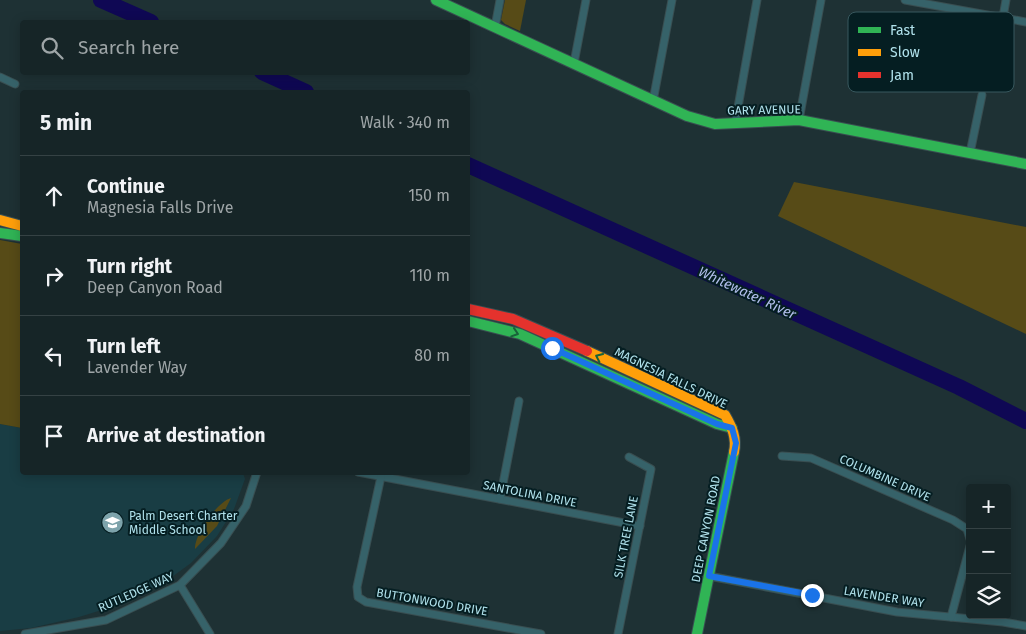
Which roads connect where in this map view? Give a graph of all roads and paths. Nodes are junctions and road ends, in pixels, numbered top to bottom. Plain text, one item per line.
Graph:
1 (436, 0) edge
2 (500, 0) edge
3 (586, 0) edge
4 (672, 0) edge
5 (757, 0) edge
6 (821, 0) edge
7 (906, 0) edge
8 (974, 12) edge
9 (495, 26) junction
10 (574, 63) junction
11 (0, 77) edge
12 (15, 84) dead end
13 (982, 95) dead end
14 (653, 101) junction
15 (799, 120) junction
16 (736, 124) junction
17 (970, 153) junction
18 (1026, 164) edge
19 (0, 220) edge
20 (20, 225) edge
21 (0, 233) edge
22 (20, 236) edge
23 (470, 309) edge
24 (470, 322) edge
25 (519, 401) dead end
26 (732, 428) junction
27 (782, 456) dead end
28 (629, 457) dead end
29 (256, 475) edge
30 (382, 475) edge
31 (500, 500) junction
32 (640, 526) junction
33 (966, 529) edge
34 (966, 561) edge
35 (709, 576) junction
36 (180, 585) junction
37 (951, 617) junction
38 (1026, 626) edge
39 (519, 632) edge
40 (25, 634) edge
41 (210, 634) edge
42 (541, 634) edge
43 (618, 634) edge
44 (697, 634) edge

1 - 9 street, GARY AVENUE
2 - 9 street
3 - 10 street
4 - 14 street
5 - 16 street
6 - 15 street
7 - 8 street
9 - 10 street, GARY AVENUE
10 - 14 street, GARY AVENUE
11 - 12 street
13 - 17 street
14 - 16 street, GARY AVENUE
15 - 16 street, GARY AVENUE
15 - 17 street, GARY AVENUE
17 - 18 street, GARY AVENUE
19 - 20 street
21 - 22 street
26 -> 23 street, MAGNESIA FALLS DRIVE
24 -> 26 street, MAGNESIA FALLS DRIVE
25 - 31 street
26 - 35 street, DEEP CANYON ROAD
27 - 33 street, COLUMBINE DRIVE
28 - 32 street, SILK TREE LANE
29 - 36 street, RUTLEDGE WAY
30 - 31 street, SANTOLINA DRIVE
30 - 39 street, BUTTONWOOD DRIVE
31 - 32 street, SANTOLINA DRIVE
32 - 43 street, SILK TREE LANE
34 - 37 street
35 - 37 street, LAVENDER WAY
35 - 44 street, DEEP CANYON ROAD
36 - 40 street, RUTLEDGE WAY
36 - 41 street
37 - 38 street, LAVENDER WAY
39 - 42 street, BUTTONWOOD DRIVE

